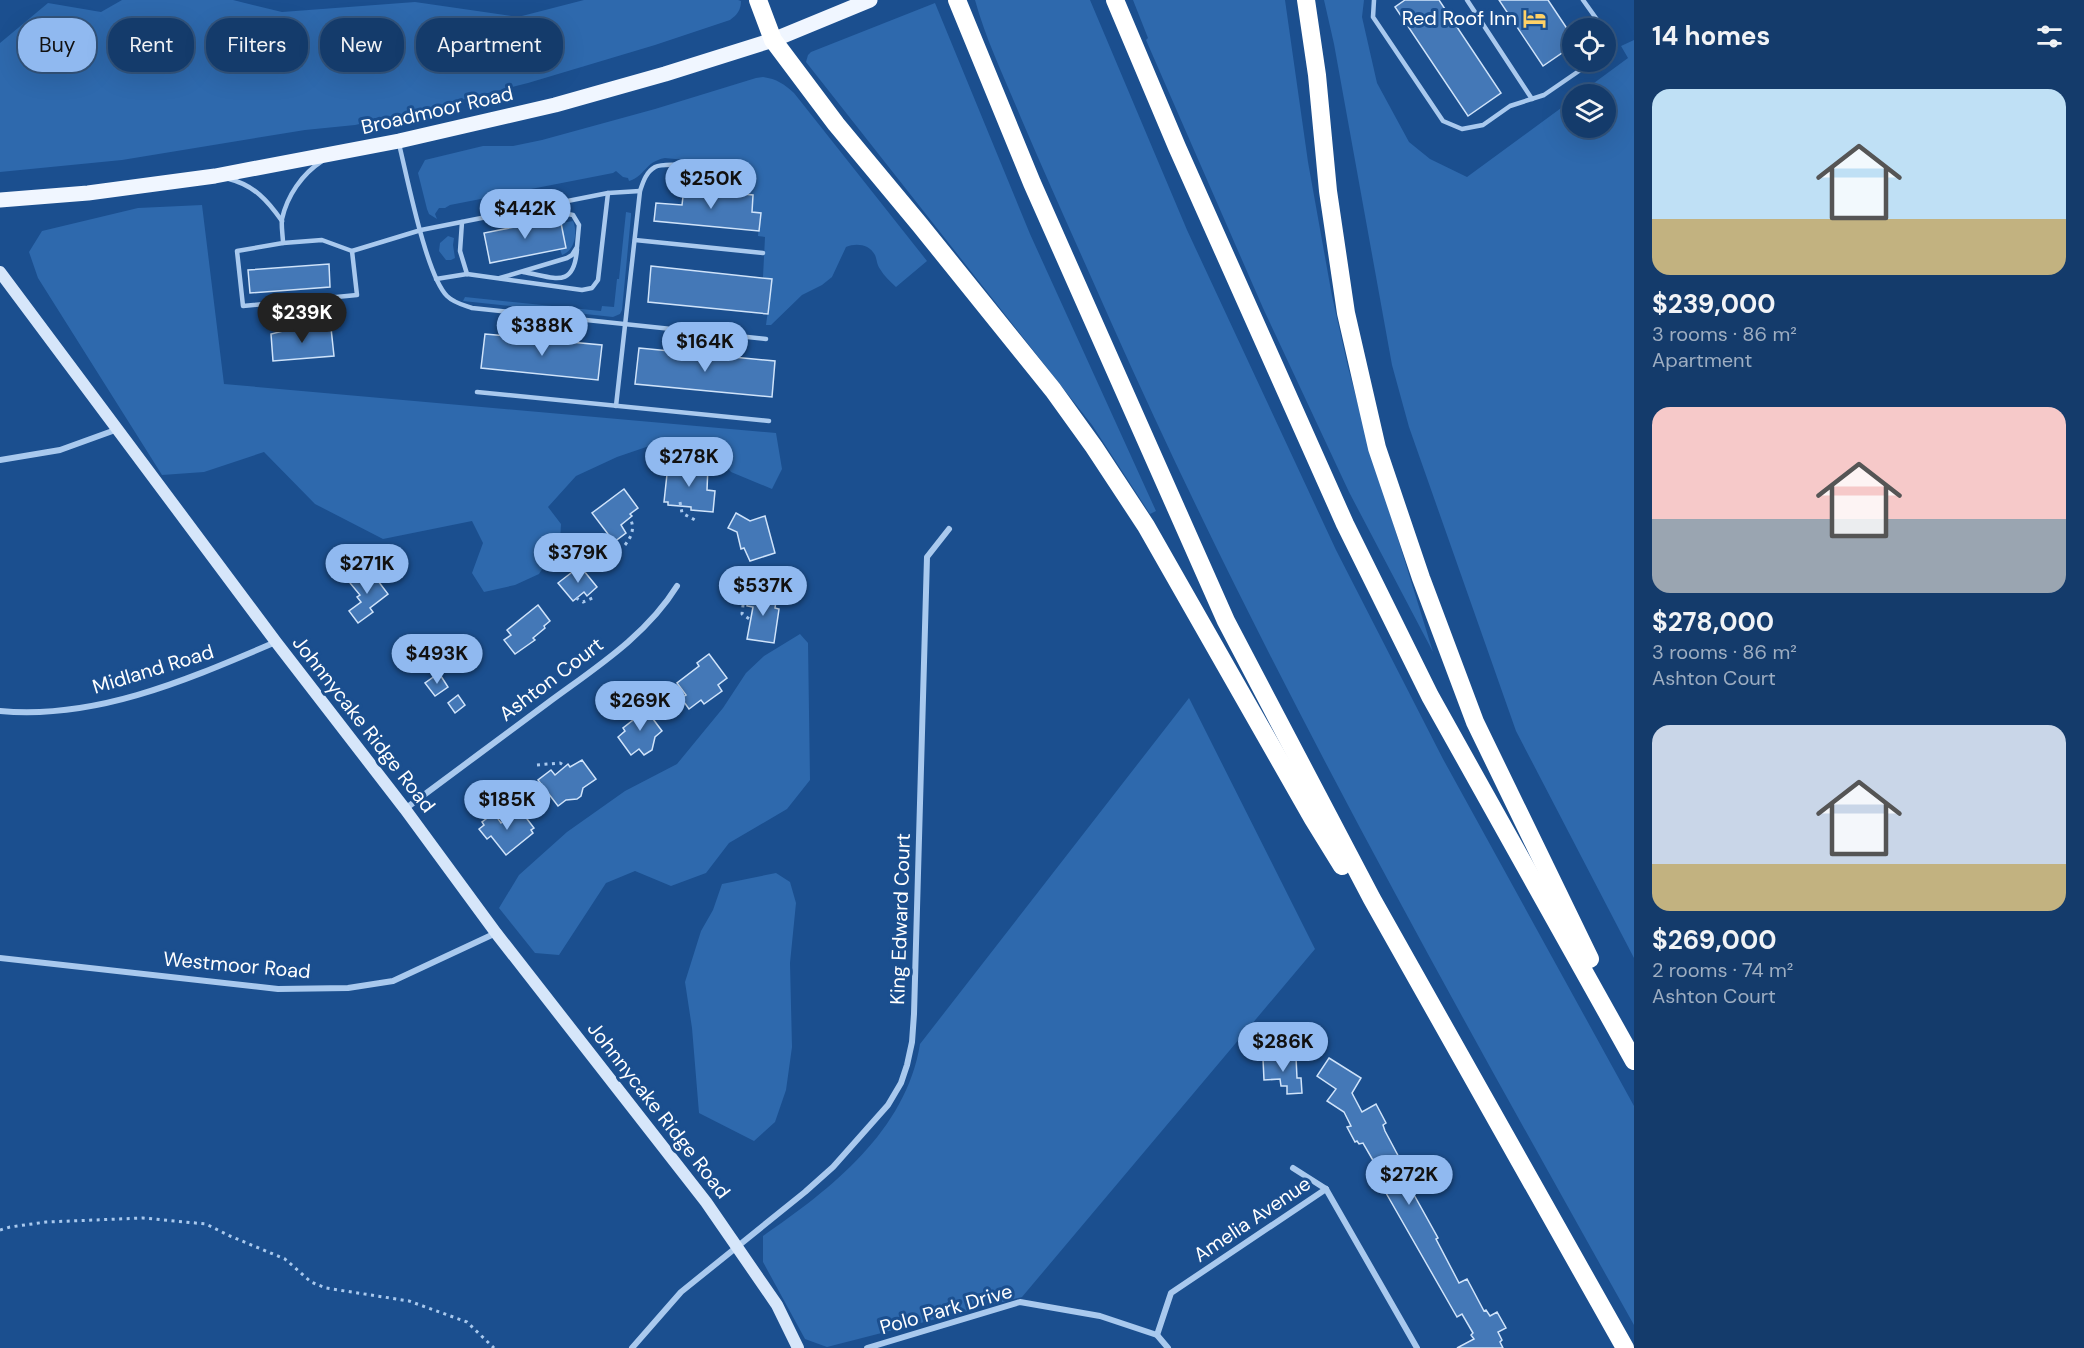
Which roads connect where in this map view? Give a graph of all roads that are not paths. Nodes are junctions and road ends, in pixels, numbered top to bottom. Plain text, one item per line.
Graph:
1 (758, 0) edge
2 (870, 0) edge
3 (957, 0) edge
4 (1115, 0) edge
5 (1306, 0) edge
6 (1374, 0) edge
7 (1467, 0) edge
8 (1583, 0) edge
9 (1596, 18) edge
10 (772, 40) junction
11 (1577, 72) edge
12 (1533, 99) junction
13 (399, 141) junction
14 (331, 154) junction
15 (746, 173) dead end
16 (215, 176) junction
17 (640, 191) junction
18 (608, 193) junction
19 (0, 200) edge
20 (493, 217) junction
21 (282, 221) junction
22 (462, 222) junction
23 (421, 230) junction
24 (635, 240) junction
25 (283, 243) junction
26 (577, 247) junction
27 (352, 251) junction
28 (763, 253) dead end
29 (0, 272) edge
30 (520, 272) junction
31 (467, 274) junction
32 (498, 278) junction
33 (436, 279) junction
34 (624, 324) junction
35 (766, 339) dead end
36 (477, 392) dead end
37 (616, 406) junction
38 (769, 421) dead end
39 (118, 429) junction
40 (0, 460) edge
41 (949, 529) dead end
42 (677, 586) dead end
43 (276, 642) junction
44 (0, 711) edge
45 (405, 808) junction
46 (496, 933) junction
47 (0, 958) edge
48 (1634, 1049) edge
49 (1634, 1060) edge
50 (1471, 1075) junction
51 (1293, 1168) dead end
52 (1326, 1189) junction
53 (737, 1246) junction
54 (1157, 1335) junction
55 (632, 1348) edge
56 (798, 1348) edge
57 (867, 1348) edge
58 (1168, 1348) edge
59 (1417, 1348) edge
60 (1625, 1348) edge

1 - 10 highway
2 - 10 main road, Broadmoor Road
3 - 50 highway
4 - 49 highway
5 - 48 highway
6 - 12 lane
7 - 12 lane
8 - 9 lane
10 - 13 main road, Broadmoor Road
10 - 50 highway
11 - 12 lane
13 - 14 main road, Broadmoor Road
13 - 23 lane
14 - 16 main road, Broadmoor Road
14 - 21 lane
15 - 17 lane
16 - 19 main road, Broadmoor Road
16 - 21 lane
17 - 18 lane
17 - 24 lane
18 - 20 lane
18 - 32 lane
20 - 22 lane
20 - 26 lane
21 - 25 lane
22 - 23 lane
22 - 31 lane
23 - 27 lane
23 - 33 lane
24 - 28 lane
24 - 34 lane
25 - 27 lane
25 - 27 lane
26 - 30 lane
26 - 30 lane
29 - 39 main road, Johnnycake Ridge Road
30 - 32 lane
31 - 32 lane
31 - 33 lane
33 - 34 lane
34 - 35 lane
34 - 37 lane
36 - 37 lane
37 - 38 lane
39 - 40 street
39 - 43 main road, Johnnycake Ridge Road
41 - 53 street, King Edward Court
42 - 45 street, Ashton Court
43 - 44 street, Midland Road
43 - 45 main road, Johnnycake Ridge Road
45 - 46 main road, Johnnycake Ridge Road
46 - 47 street, Westmoor Road
46 - 53 main road, Johnnycake Ridge Road
50 - 60 highway
51 - 52 street
52 - 54 street, Amelia Avenue
52 - 59 street, Amelia Avenue
53 - 55 street, King Edward Court
53 - 56 main road, Johnnycake Ridge Road
54 - 57 street, Polo Park Drive
54 - 58 street

